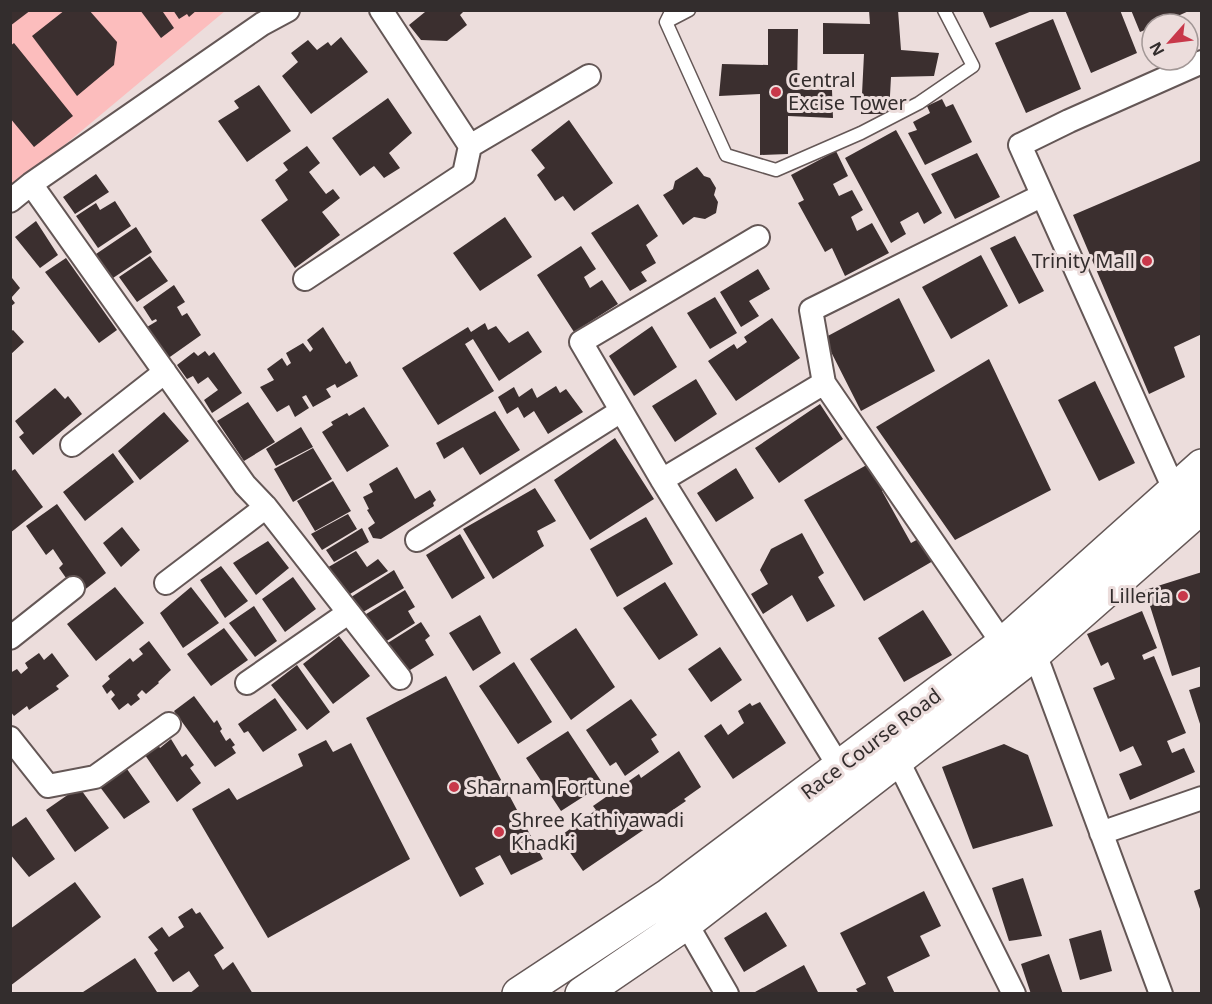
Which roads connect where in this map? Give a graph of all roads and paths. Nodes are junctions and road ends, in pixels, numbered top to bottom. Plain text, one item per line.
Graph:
1 (288, 10) edge
2 (381, 10) edge
3 (672, 10) edge
4 (689, 10) edge
5 (944, 10) edge
6 (666, 22) junction
7 (1202, 62) edge
8 (589, 75) dead end
9 (470, 146) junction
10 (31, 184) junction
11 (1041, 196) junction
12 (10, 201) edge
13 (758, 237) dead end
14 (305, 279) dead end
15 (165, 372) junction
16 (824, 383) junction
17 (621, 411) junction
18 (72, 445) dead end
19 (1202, 466) edge
20 (662, 480) junction
21 (1174, 489) junction
22 (1202, 506) edge
23 (266, 507) junction
24 (417, 540) dead end
25 (166, 583) dead end
26 (73, 588) dead end
27 (348, 613) junction
28 (10, 638) edge
29 (1021, 641) junction
30 (400, 678) dead end
31 (247, 683) dead end
32 (169, 724) dead end
33 (10, 738) edge
34 (897, 759) junction
35 (840, 768) junction
36 (1202, 798) edge
37 (1101, 832) junction
38 (686, 923) junction
39 (519, 993) edge
40 (582, 993) edge
41 (727, 993) edge
42 (1014, 993) edge
43 (1161, 993) edge

1 - 10 street
2 - 9 street
3 - 6 lane
4 - 6 lane
5 - 6 lane
7 - 11 street
8 - 9 street
9 - 14 street
10 - 12 street
10 - 15 street
11 - 16 street
11 - 21 street
13 - 17 street
15 - 18 street
15 - 23 street
16 - 20 street
16 - 29 street
17 - 20 street
17 - 24 street
19 - 21 main road, Race Course Road
20 - 35 street
21 - 29 main road, Race Course Road
22 - 29 main road, Race Course Road
23 - 25 street
23 - 27 street
26 - 28 street
27 - 30 street
27 - 31 street
29 - 34 main road, Race Course Road
29 - 35 main road, Race Course Road
29 - 37 street
32 - 33 street
34 - 38 main road, Race Course Road
34 - 42 street
35 - 39 main road, Race Course Road
36 - 37 street
37 - 43 street
38 - 40 main road, Race Course Road
38 - 41 street

